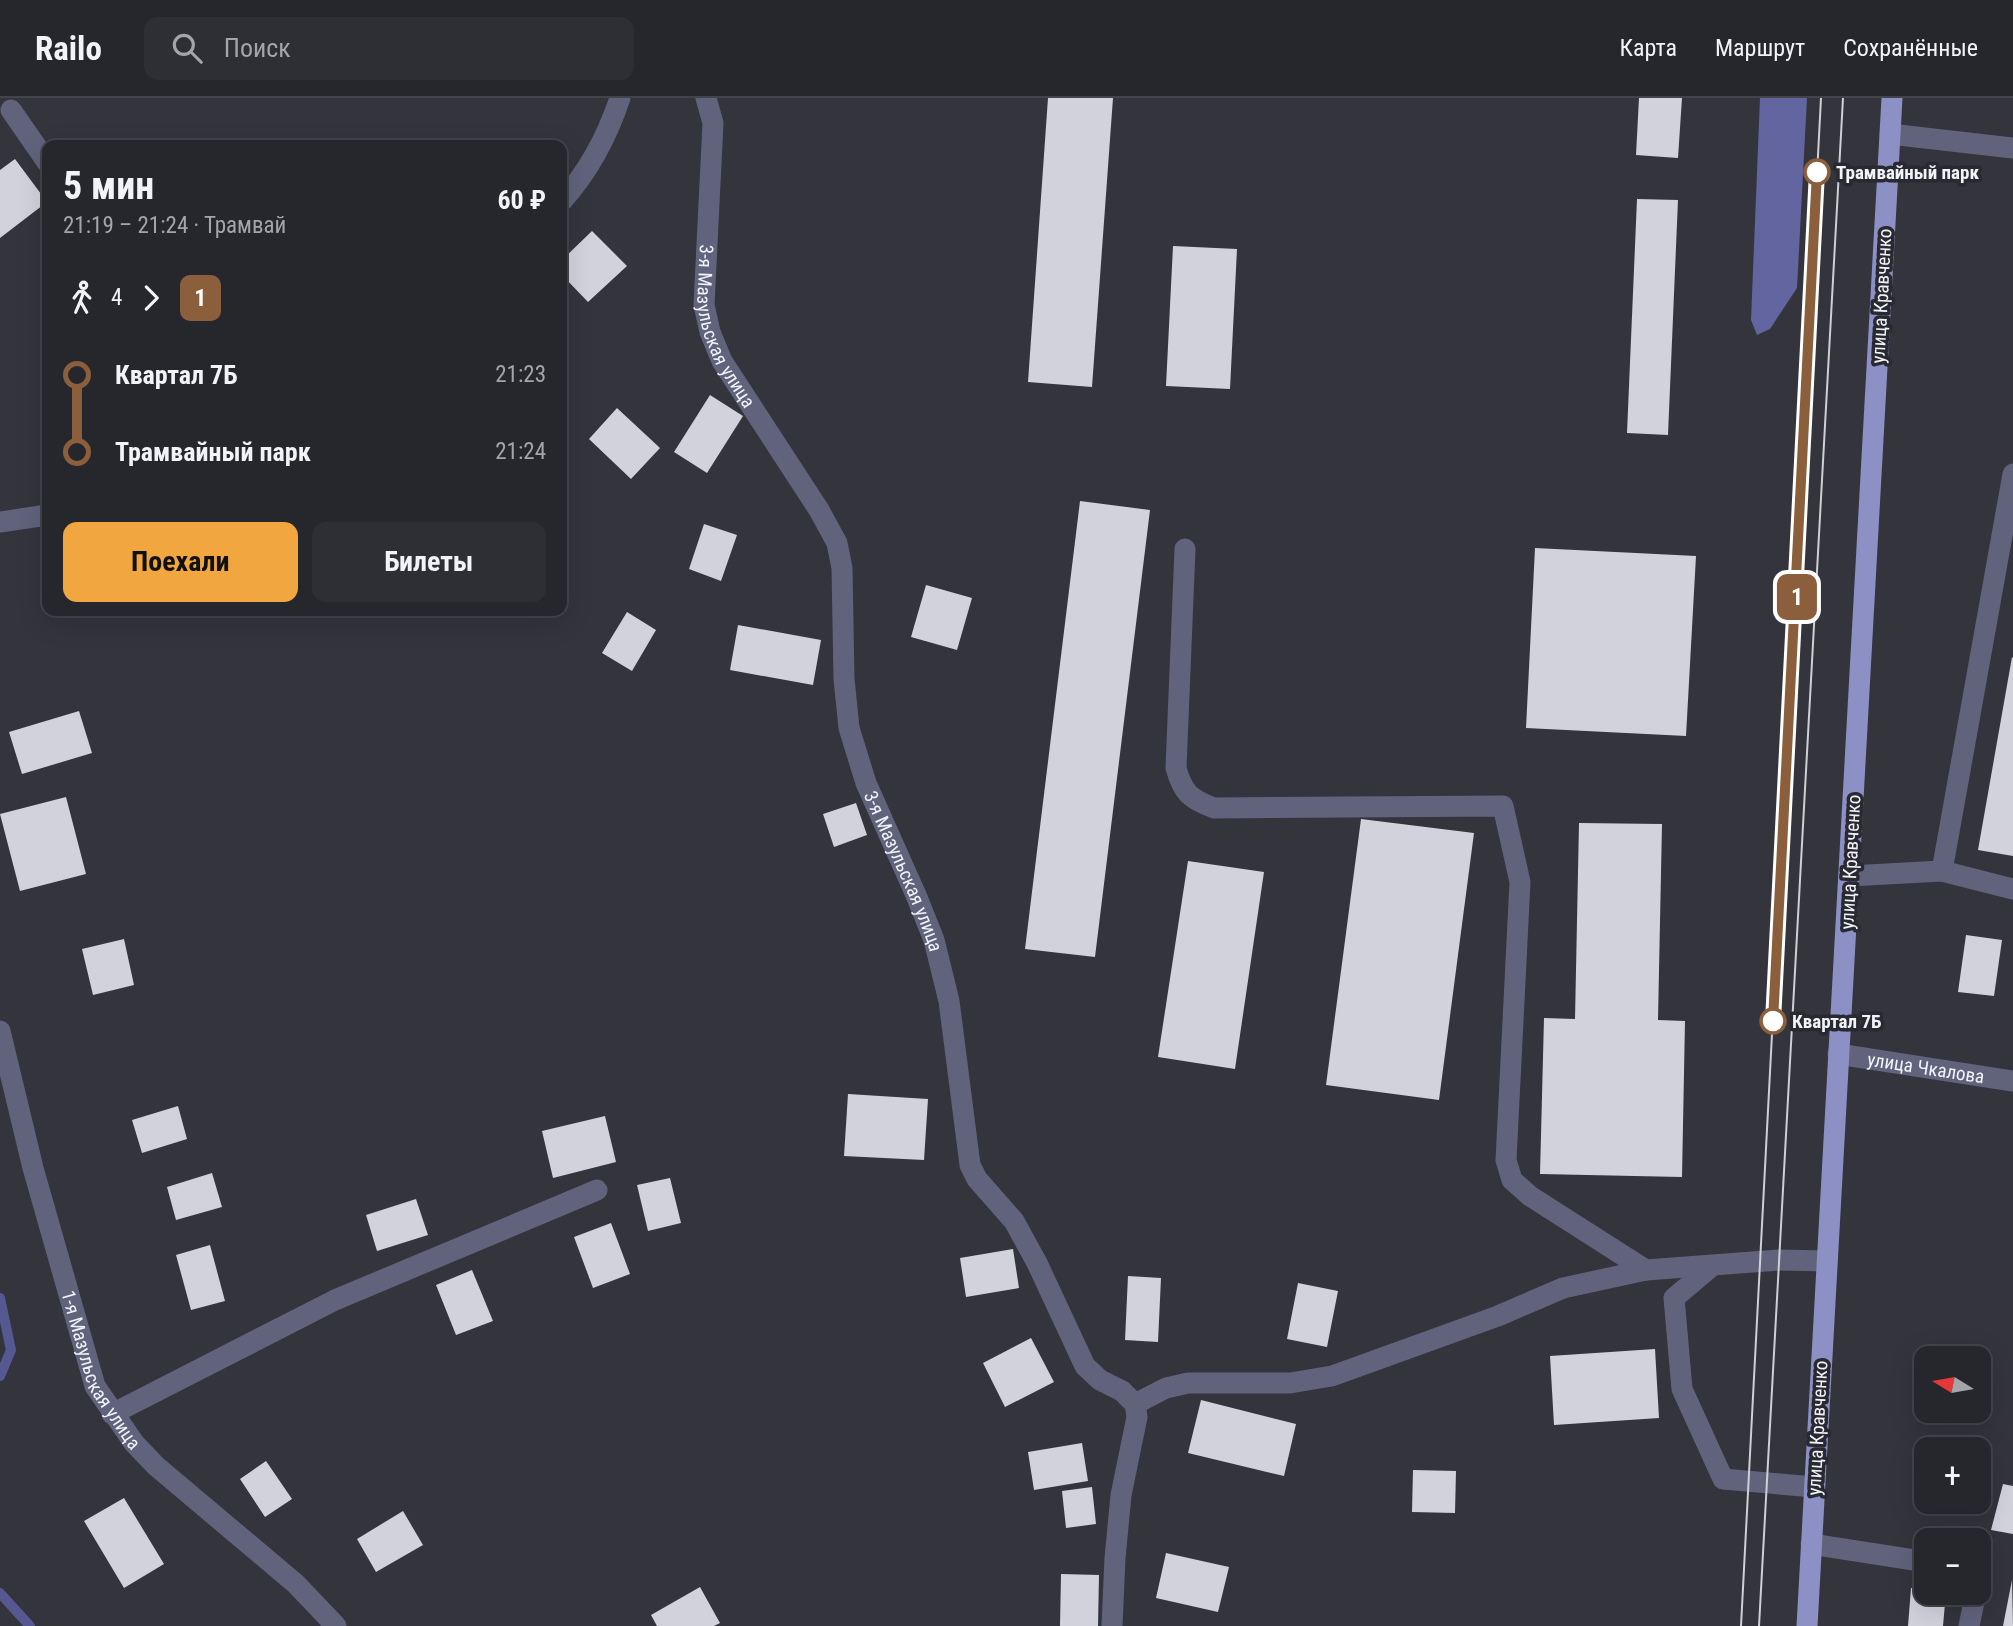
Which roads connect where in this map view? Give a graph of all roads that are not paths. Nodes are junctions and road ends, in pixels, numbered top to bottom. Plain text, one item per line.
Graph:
1 (620, 98) edge
2 (706, 98) edge
3 (1892, 98) edge
4 (10, 110) dead end
5 (1890, 134) junction
6 (2013, 148) edge
7 (42, 155) edge
8 (567, 195) edge
9 (2013, 474) edge
10 (42, 516) edge
11 (0, 522) edge
12 (1185, 549) dead end
13 (1942, 871) junction
14 (1849, 876) junction
15 (2013, 889) edge
16 (0, 1031) edge
17 (1838, 1054) junction
18 (2013, 1081) edge
19 (597, 1190) dead end
20 (1826, 1261) junction
21 (1712, 1266) junction
22 (1646, 1270) junction
23 (1135, 1404) junction
24 (112, 1414) junction
25 (1814, 1487) junction
26 (1811, 1544) junction
27 (1914, 1560) edge
28 (1973, 1605) edge
29 (336, 1626) edge
30 (1112, 1626) edge
31 (1807, 1626) edge
32 (1969, 1626) edge

1 - 8 street
2 - 23 street, 3-я Мазульская улица
3 - 5 main road, улица Кравченко
4 - 7 street
5 - 6 street
5 - 14 main road, улица Кравченко
9 - 13 street
10 - 11 street
12 - 22 street
13 - 14 street
13 - 15 street
14 - 17 main road, улица Кравченко
16 - 24 street, 1-я Мазульская улица
17 - 18 street, улица Чкалова
17 - 20 main road, улица Кравченко
19 - 24 street
20 - 21 street
20 - 25 main road, улица Кравченко
21 - 22 street
21 - 25 street
22 - 23 street
23 - 30 street
24 - 29 street, 1-я Мазульская улица
25 - 26 main road, улица Кравченко
26 - 27 street
26 - 31 main road, улица Кравченко
28 - 32 street

